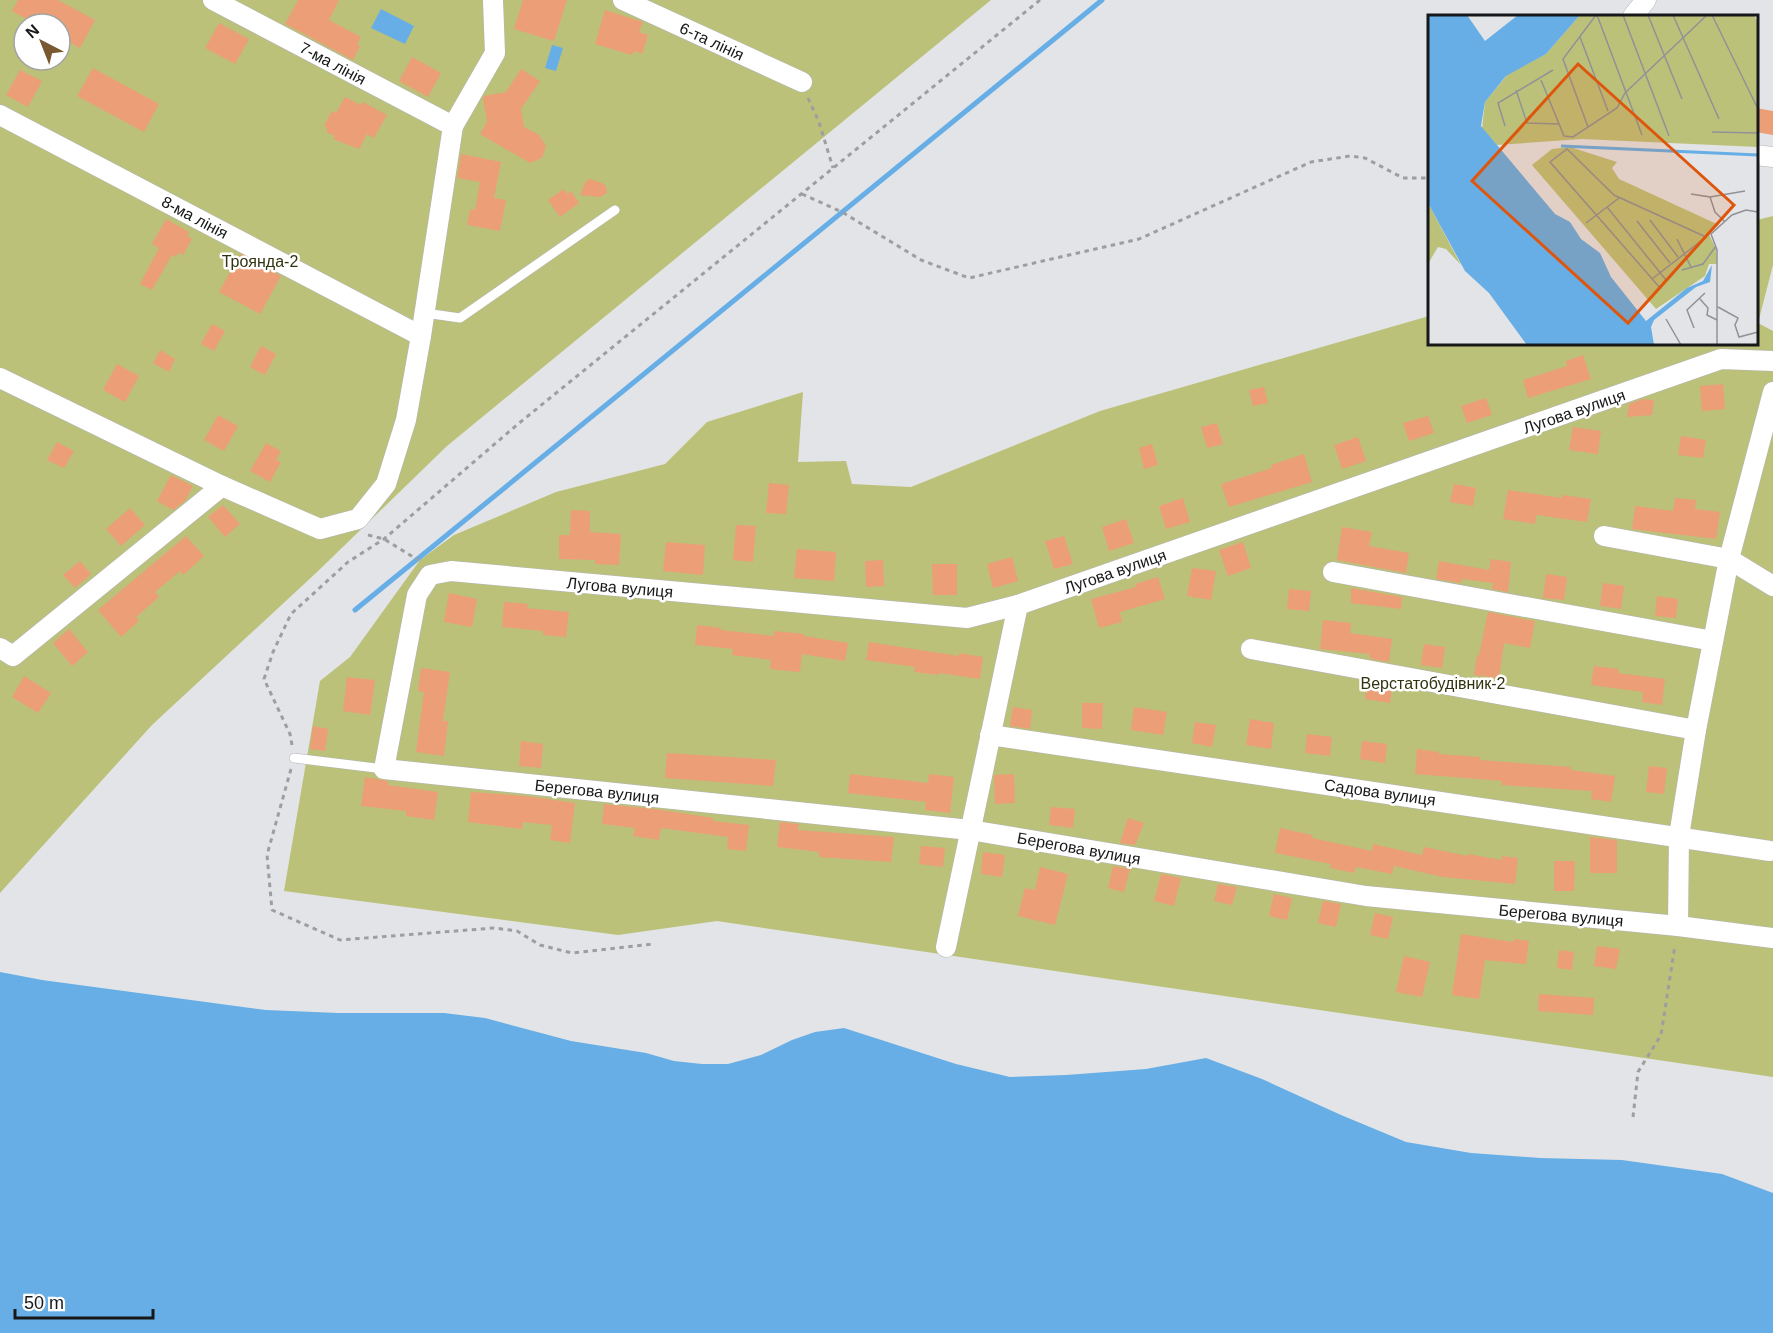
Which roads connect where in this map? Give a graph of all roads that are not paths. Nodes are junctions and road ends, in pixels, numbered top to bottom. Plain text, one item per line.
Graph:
1 (213, 0) edge
2 (493, 0) edge
3 (623, 0) edge
4 (1646, 0) edge
5 (1635, 15) edge
6 (802, 82) road end
7 (0, 115) edge
8 (453, 126) junction
9 (1758, 155) edge
10 (1773, 157) edge
11 (615, 210) dead end
12 (425, 313) junction
13 (422, 336) junction
14 (1773, 361) edge
15 (0, 378) edge
16 (1773, 392) edge
17 (222, 486) junction
18 (1605, 536) dead end
19 (1729, 559) junction
20 (1333, 572) dead end
21 (1773, 586) edge
22 (1018, 605) junction
23 (1713, 641) junction
24 (0, 648) edge
25 (1251, 649) dead end
26 (1696, 730) junction
27 (990, 735) junction
28 (294, 758) road end
29 (384, 770) junction
30 (970, 830) junction
31 (1679, 836) junction
32 (1770, 851) dead end
33 (1678, 926) junction
34 (1773, 938) edge
35 (946, 946) dead end

1 - 8 street, 7-ма лінія
2 - 8 street
3 - 6 street, 6-та лінія
4 - 5 street
7 - 13 street, 8-ма лінія
8 - 12 street
9 - 10 street
11 - 12 lane
12 - 13 street
13 - 17 street
14 - 22 street, Лугова вулиця
15 - 17 street
16 - 19 street
17 - 24 street
18 - 19 street
19 - 21 street
19 - 23 street
20 - 23 street
22 - 27 street
22 - 29 street, Лугова вулиця
23 - 26 street
25 - 26 street
26 - 31 street
27 - 30 street
27 - 31 street, Садова вулиця
28 - 29 lane
29 - 30 street, Берегова вулиця
30 - 33 street, Берегова вулиця
30 - 35 street
31 - 32 street, Садова вулиця
31 - 33 street
33 - 34 street, Берегова вулиця

